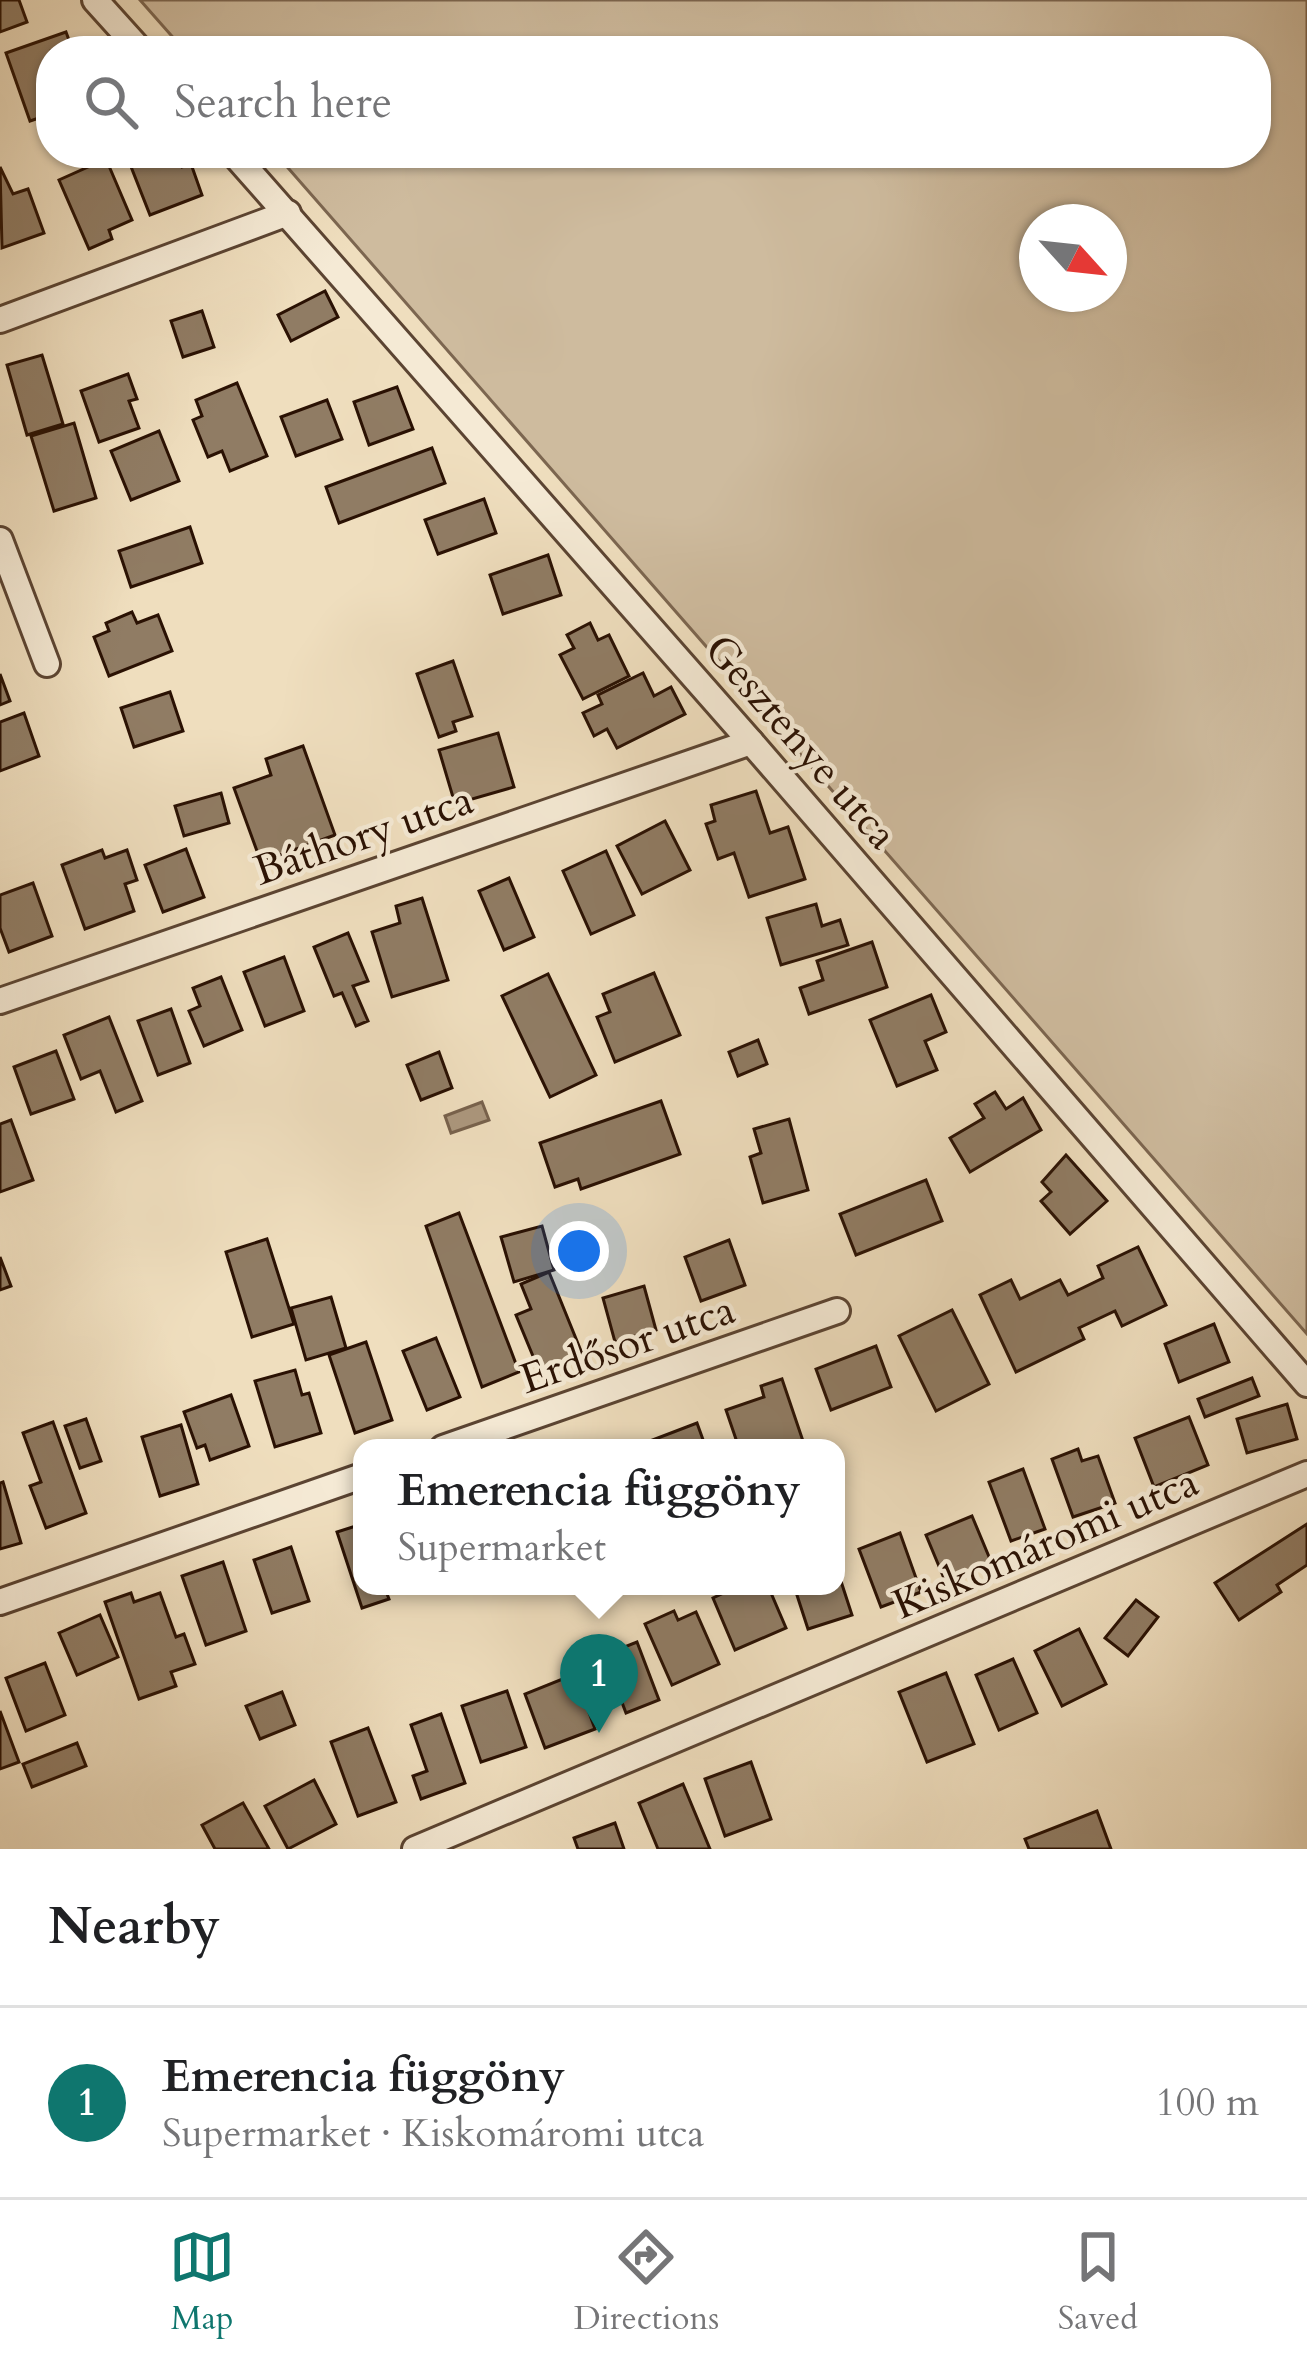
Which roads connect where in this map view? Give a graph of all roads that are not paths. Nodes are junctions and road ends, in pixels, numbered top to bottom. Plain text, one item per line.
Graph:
1 (95, 0) edge
2 (127, 36) edge
3 (247, 168) edge
4 (288, 213) junction
5 (0, 320) edge
6 (0, 540) edge
7 (47, 664) dead end
8 (751, 742) junction
9 (0, 1000) edge
10 (837, 1311) dead end
11 (1307, 1384) edge
12 (469, 1439) edge
13 (1307, 1474) edge
14 (353, 1479) edge
15 (0, 1602) edge
16 (415, 1849) edge

1 - 2 street
3 - 4 street, Gesztenye utca
4 - 5 street
4 - 8 street, Gesztenye utca
6 - 7 street
8 - 9 street, Báthory utca
8 - 11 street, Gesztenye utca
10 - 12 street, Erdősor utca
13 - 16 street, Kiskomáromi utca
14 - 15 street

